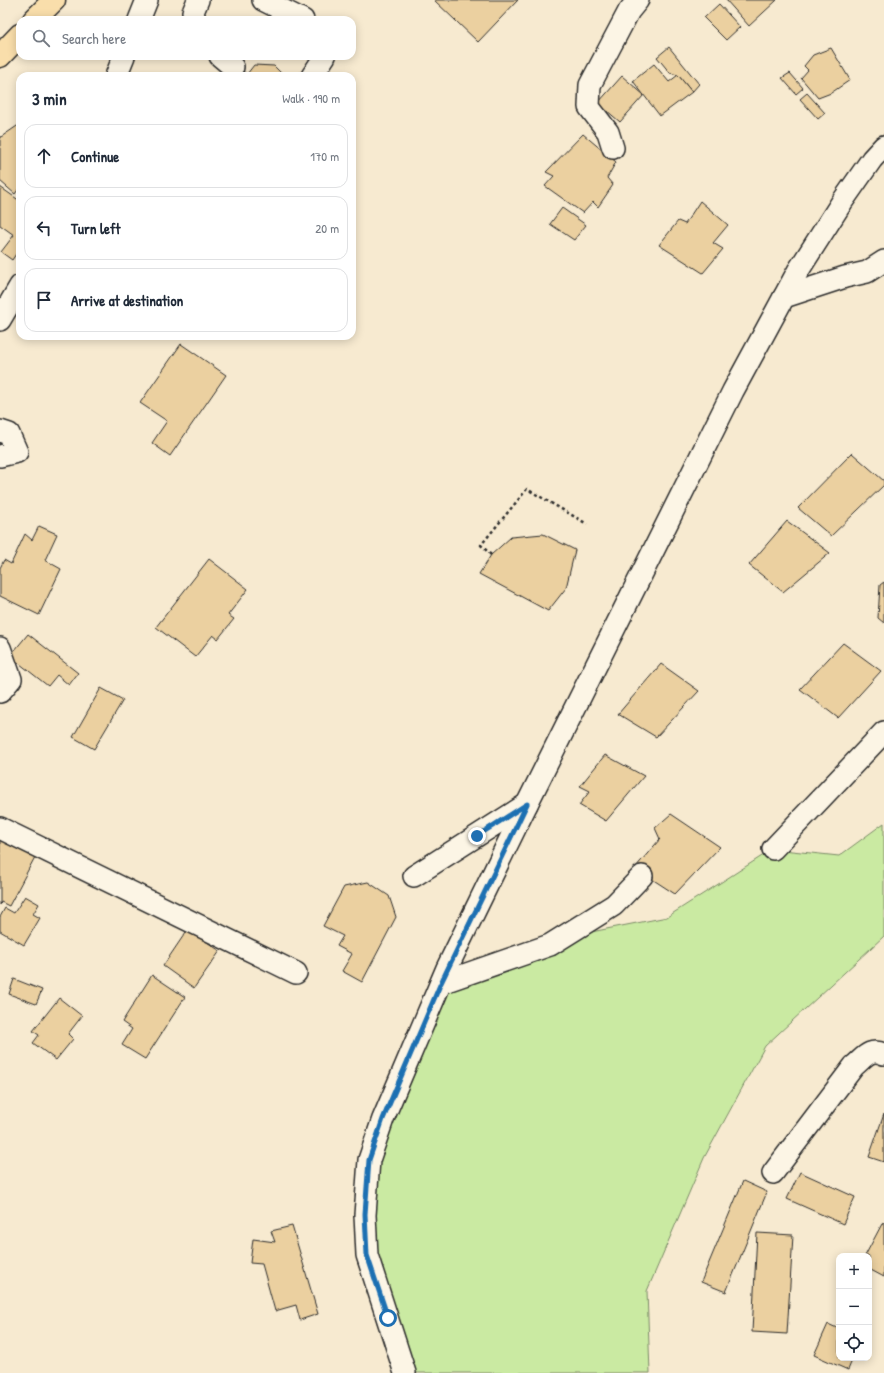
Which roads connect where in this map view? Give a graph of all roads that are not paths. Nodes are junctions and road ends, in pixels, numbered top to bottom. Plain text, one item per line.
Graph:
1 (54, 0) edge
2 (147, 0) edge
3 (198, 0) edge
4 (263, 0) edge
5 (638, 0) edge
6 (38, 16) edge
7 (141, 16) edge
8 (194, 16) edge
9 (295, 16) edge
10 (16, 39) edge
11 (0, 56) edge
12 (122, 60) edge
13 (322, 60) edge
14 (118, 72) edge
15 (315, 72) edge
16 (884, 146) edge
17 (613, 148) dead end
18 (884, 261) edge
19 (16, 293) edge
20 (784, 297) junction
21 (0, 320) edge
22 (0, 431) edge
23 (0, 456) edge
24 (0, 648) edge
25 (0, 692) edge
26 (884, 732) edge
27 (527, 804) junction
28 (0, 828) edge
29 (773, 849) dead end
30 (414, 876) dead end
31 (642, 876) dead end
32 (296, 973) dead end
33 (441, 983) junction
34 (884, 1054) edge
35 (773, 1173) dead end
36 (405, 1373) edge

1 - 6 highway
2 - 7 street
3 - 8 street
4 - 9 street
5 - 17 street
10 - 11 highway
12 - 14 street
13 - 15 street
16 - 20 street
18 - 20 street
19 - 21 street
20 - 27 street
22 - 23 street
24 - 25 street
26 - 29 street
27 - 30 street
27 - 33 street
28 - 32 street
31 - 33 street
33 - 36 street
34 - 35 street

